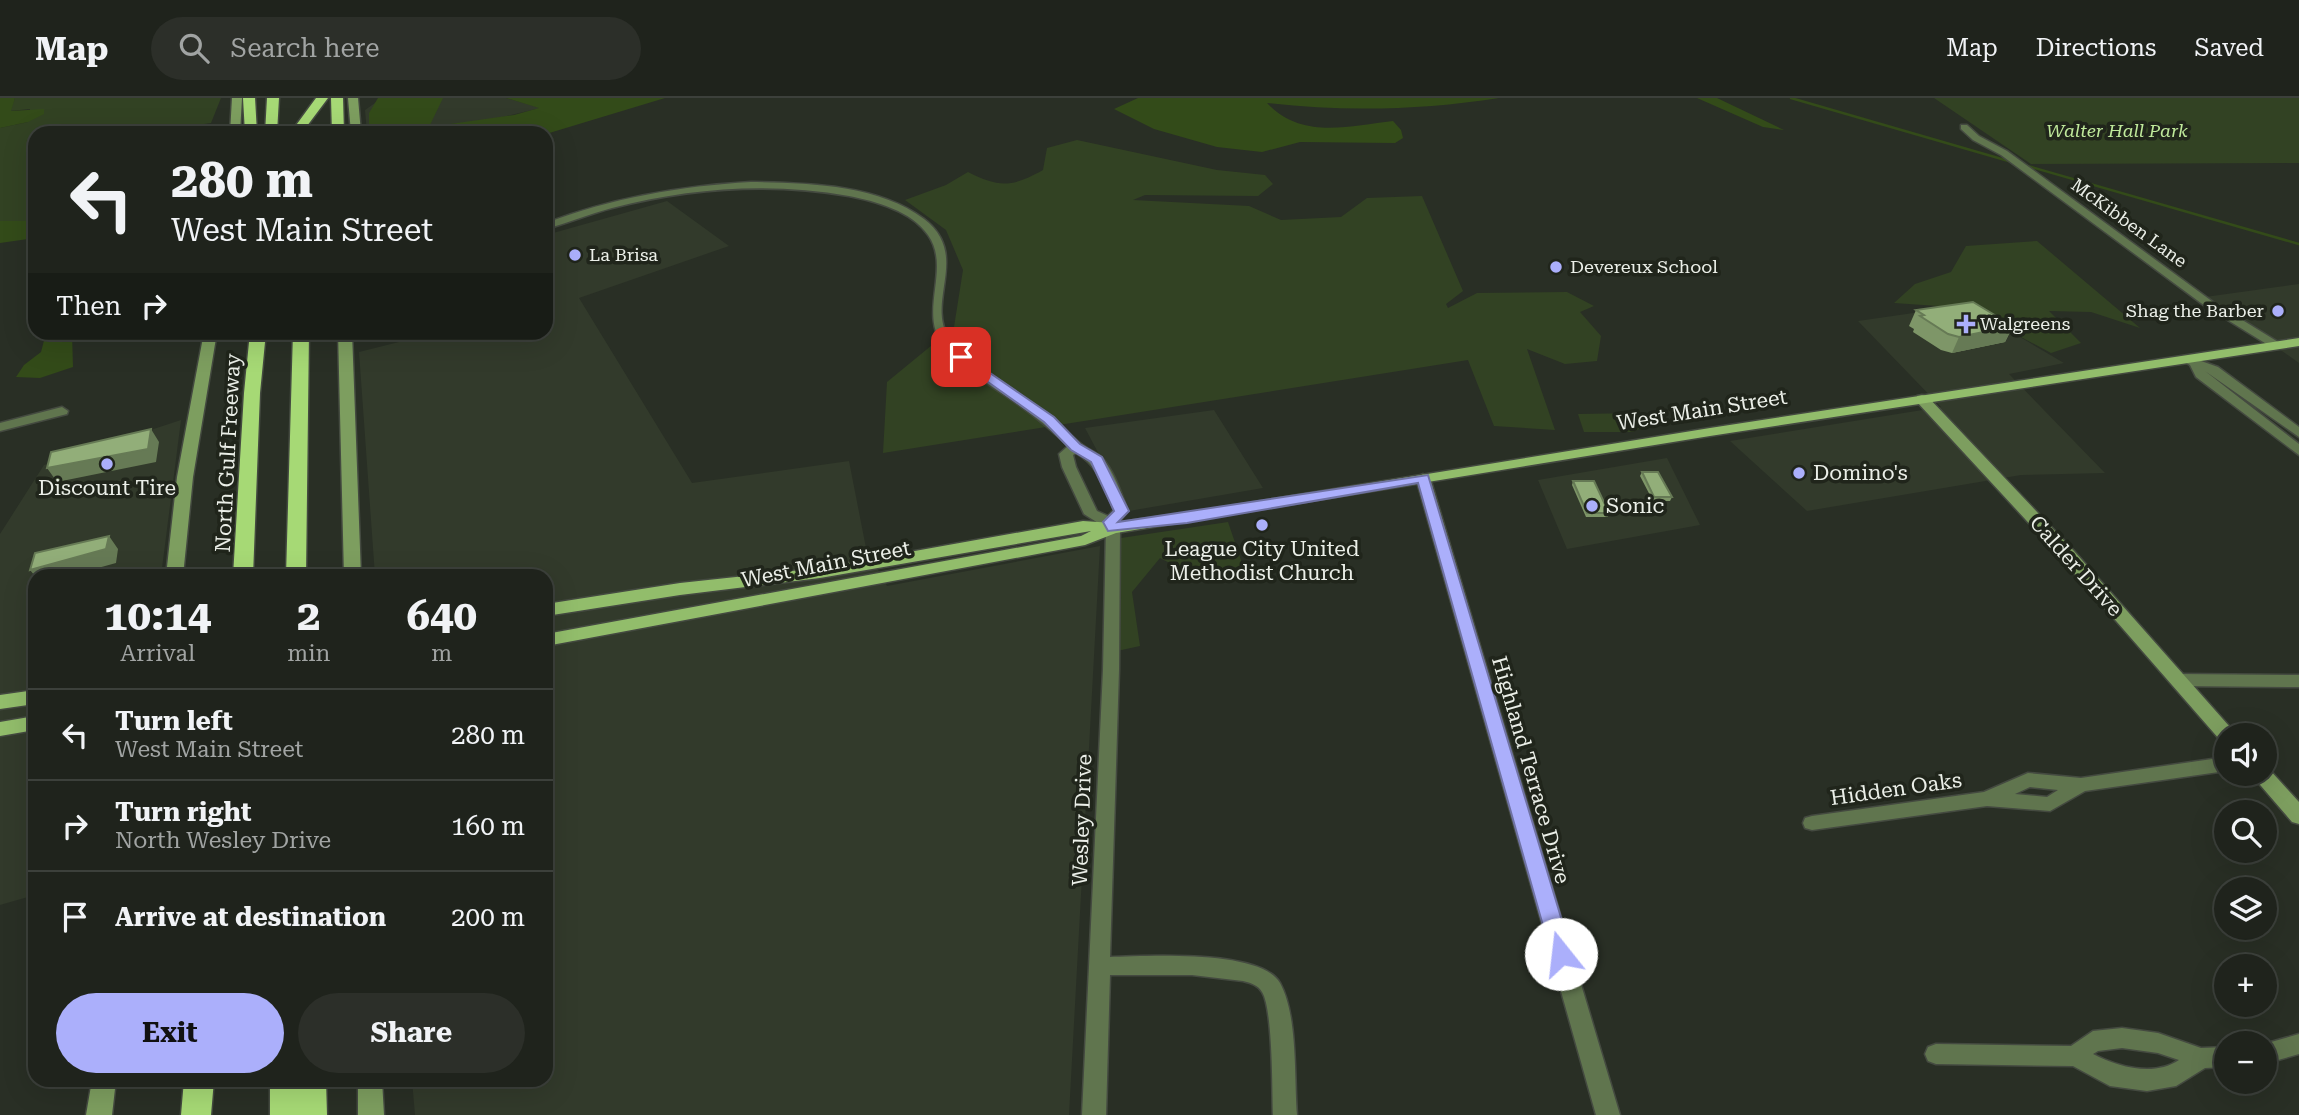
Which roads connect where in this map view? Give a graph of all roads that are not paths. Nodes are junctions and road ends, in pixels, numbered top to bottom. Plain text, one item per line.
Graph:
1 (237, 98) edge
2 (249, 98) edge
3 (273, 98) edge
4 (304, 98) edge
5 (322, 98) edge
6 (337, 98) edge
7 (353, 98) edge
8 (235, 126) edge
9 (251, 126) edge
10 (271, 126) edge
11 (300, 126) edge
12 (303, 126) edge
13 (338, 126) edge
14 (355, 126) edge
15 (1964, 127) dead end
16 (553, 220) edge
17 (210, 340) edge
18 (257, 340) edge
19 (301, 340) edge
20 (345, 340) edge
21 (2299, 342) edge
22 (2277, 345) junction
23 (2191, 362) junction
24 (1922, 399) junction
25 (62, 411) dead end
26 (0, 427) edge
27 (2299, 433) edge
28 (1075, 447) junction
29 (2299, 451) edge
30 (1423, 478) junction
31 (1111, 525) junction
32 (174, 569) edge
33 (243, 569) edge
34 (296, 569) edge
35 (353, 569) edge
36 (553, 609) edge
37 (553, 639) edge
38 (2178, 680) junction
39 (2299, 681) edge
40 (28, 698) edge
41 (0, 702) edge
42 (2216, 723) edge
43 (28, 724) edge
44 (0, 729) edge
45 (2214, 766) edge
46 (2273, 786) edge
47 (2299, 816) edge
48 (1812, 823) dead end
49 (1100, 966) junction
50 (2299, 1044) edge
51 (2277, 1050) edge
52 (1936, 1054) dead end
53 (2075, 1056) junction
54 (2214, 1057) edge
55 (2200, 1058) junction
56 (103, 1087) edge
57 (198, 1087) edge
58 (285, 1087) edge
59 (311, 1087) edge
60 (370, 1087) edge
61 (99, 1115) edge
62 (196, 1115) edge
63 (285, 1115) edge
64 (312, 1115) edge
65 (371, 1115) edge
66 (1094, 1115) edge
67 (1285, 1115) edge
68 (1608, 1115) edge

1 - 8 main road
2 - 9 highway
3 - 10 highway
4 - 11 highway
5 - 12 highway
6 - 13 highway
7 - 14 main road
15 - 22 street, McKibben Lane
16 - 28 street
17 - 32 main road
18 - 33 highway, North Gulf Freeway
19 - 34 highway
20 - 35 main road
21 - 22 main road, West Main Street
22 - 23 main road, West Main Street
23 - 24 main road, West Main Street
23 - 27 street
23 - 29 street
24 - 30 main road, West Main Street
24 - 38 main road, Calder Drive
25 - 26 street
28 - 31 street, Wesley Drive
28 - 31 street
30 - 31 main road, West Main Street
30 - 68 street, Highland Terrace Drive
31 - 36 main road, West Main Street
31 - 37 main road, West Main Street
31 - 49 street, Wesley Drive
38 - 39 street
38 - 42 main road, Calder Drive
40 - 41 main road
43 - 44 main road
45 - 48 street, Hidden Oaks
46 - 47 main road
49 - 66 street, Wesley Drive
49 - 67 street
50 - 51 street
52 - 53 street
53 - 55 street
53 - 55 street
54 - 55 street
56 - 61 main road
57 - 62 highway
58 - 63 highway
59 - 64 highway
60 - 65 main road

